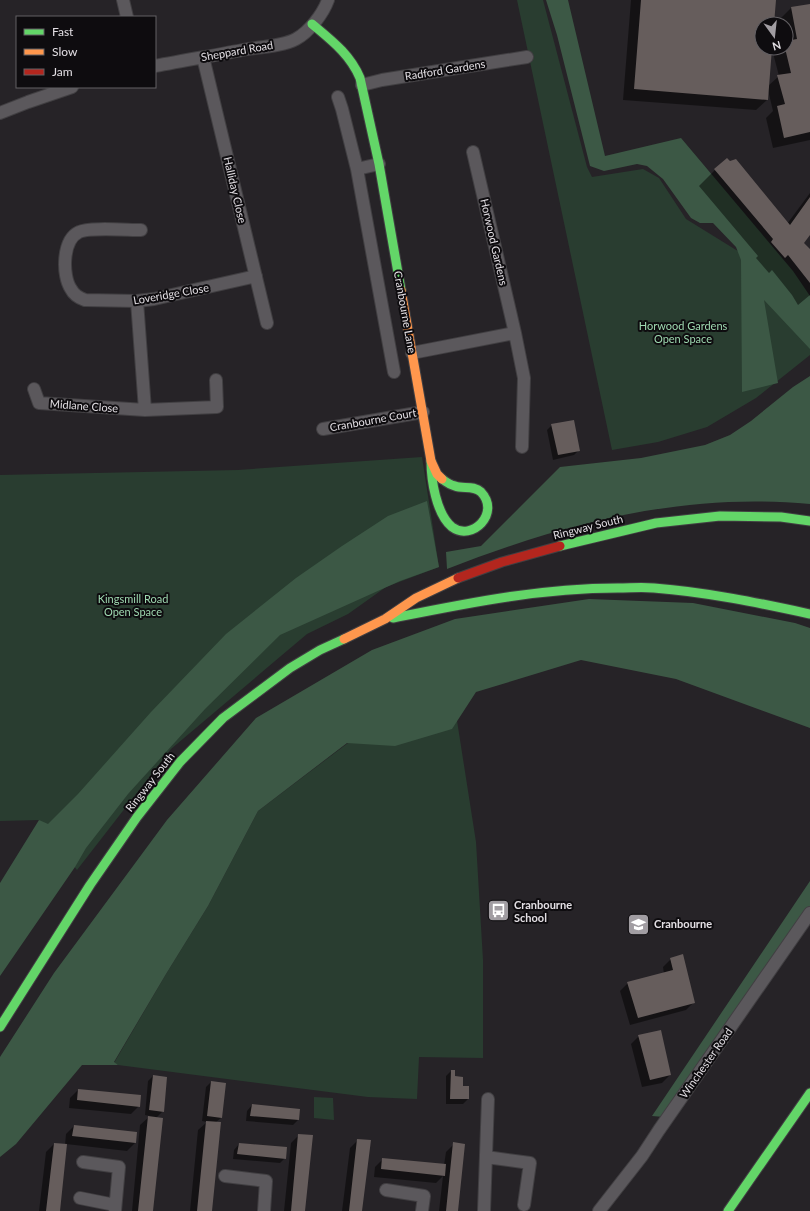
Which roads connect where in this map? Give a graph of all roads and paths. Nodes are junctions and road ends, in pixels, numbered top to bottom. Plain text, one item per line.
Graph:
1 (123, 0) edge
2 (328, 0) edge
3 (127, 16) edge
4 (312, 24) junction
5 (203, 57) junction
6 (527, 57) dead end
7 (156, 66) edge
8 (362, 85) junction
9 (69, 88) edge
10 (338, 98) dead end
11 (0, 114) edge
12 (473, 152) dead end
13 (379, 164) junction
14 (357, 169) junction
15 (141, 230) dead end
16 (256, 276) junction
17 (137, 301) junction
18 (267, 323) dead end
19 (515, 333) junction
20 (412, 353) junction
21 (394, 372) dead end
22 (216, 380) dead end
23 (34, 389) dead end
24 (145, 410) junction
25 (423, 412) junction
26 (323, 429) dead end
27 (522, 447) dead end
28 (431, 461) junction
29 (810, 521) edge
30 (810, 614) edge
31 (385, 619) junction
32 (810, 913) edge
33 (0, 1027) edge
34 (810, 1093) edge
35 (488, 1099) dead end
36 (486, 1157) junction
37 (83, 1162) dead end
38 (225, 1176) dead end
39 (386, 1190) dead end
40 (80, 1198) dead end
41 (524, 1205) dead end
42 (115, 1208) edge
43 (264, 1211) edge
44 (422, 1211) edge
45 (484, 1211) edge
46 (599, 1211) edge
47 (728, 1211) edge

1 - 3 street
2 - 4 street
4 - 5 street, Sheppard Road
4 - 8 main road, Cranbourne Lane
5 - 7 street, Sheppard Road
5 - 16 street, Halliday Close
6 - 8 street, Radford Gardens
8 - 13 main road, Cranbourne Lane
9 - 11 street
10 - 14 street, Cranbourne Lane
12 - 19 street, Horwood Gardens
13 - 14 street
13 - 20 main road, Cranbourne Lane
14 - 21 street, Cranbourne Lane
15 - 17 street, Loveridge Close
16 - 17 street, Loveridge Close
16 - 18 street, Halliday Close
17 - 24 street
19 - 20 street
19 - 27 street, Horwood Gardens
20 - 25 main road, Cranbourne Lane
22 - 24 street, Midlane Close
23 - 24 street, Midlane Close
25 - 26 street, Cranbourne Court
25 - 28 main road, Cranbourne Lane
28 - 28 main road, Cranbourne Lane
29 - 31 main road, Ringway South
30 - 31 main road, Ringway South
31 - 33 main road, Ringway South
32 - 46 street, Winchester Road
34 - 47 main road
35 - 36 street
36 - 41 street
36 - 45 street
37 - 42 street
38 - 43 street
39 - 44 street
40 - 42 street

